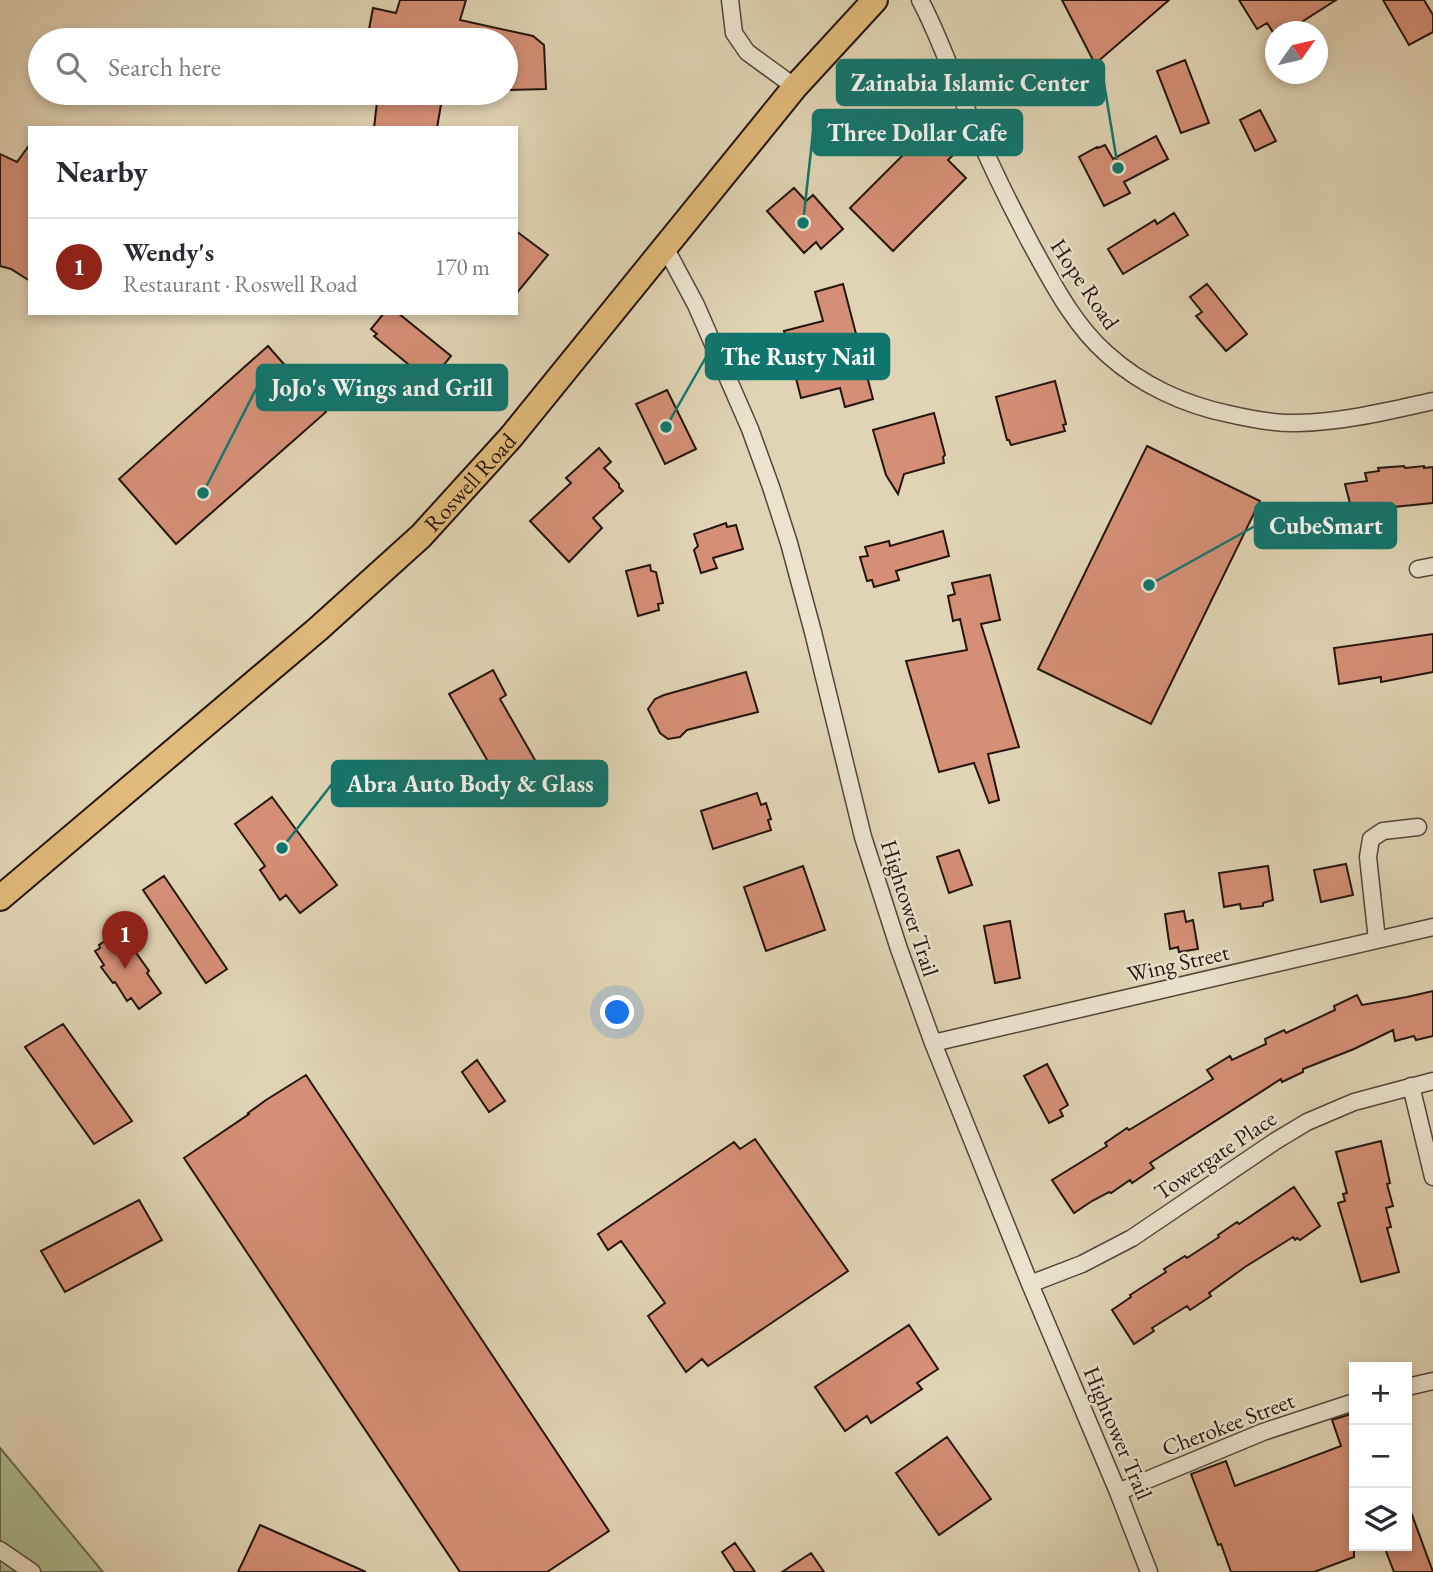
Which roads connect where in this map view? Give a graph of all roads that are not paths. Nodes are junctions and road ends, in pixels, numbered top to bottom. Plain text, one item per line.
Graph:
1 (730, 0) edge
2 (875, 0) edge
3 (920, 0) edge
4 (795, 88) junction
5 (665, 247) junction
6 (1433, 401) edge
7 (1418, 827) dead end
8 (0, 898) edge
9 (1433, 927) edge
10 (1377, 940) junction
11 (933, 1043) junction
12 (1433, 1081) edge
13 (1411, 1086) junction
14 (1433, 1177) edge
15 (1030, 1284) junction
16 (1433, 1381) edge
17 (1412, 1386) edge
18 (1349, 1404) edge
19 (1118, 1492) junction
20 (0, 1550) edge
21 (32, 1572) edge
22 (1149, 1572) edge

1 - 4 street
2 - 4 main road, Roswell Road
3 - 6 street, Hope Road
4 - 5 main road, Roswell Road
5 - 8 main road, Roswell Road
5 - 11 street, Hightower Trail
7 - 10 street
9 - 10 street, Wing Street
10 - 11 street, Wing Street
11 - 15 street, Hightower Trail
12 - 13 street, Towergate Place
13 - 14 street
13 - 15 street, Towergate Place
15 - 19 street, Hightower Trail
16 - 17 street
18 - 19 street, Cherokee Street
19 - 22 street, Hightower Trail
20 - 21 street

